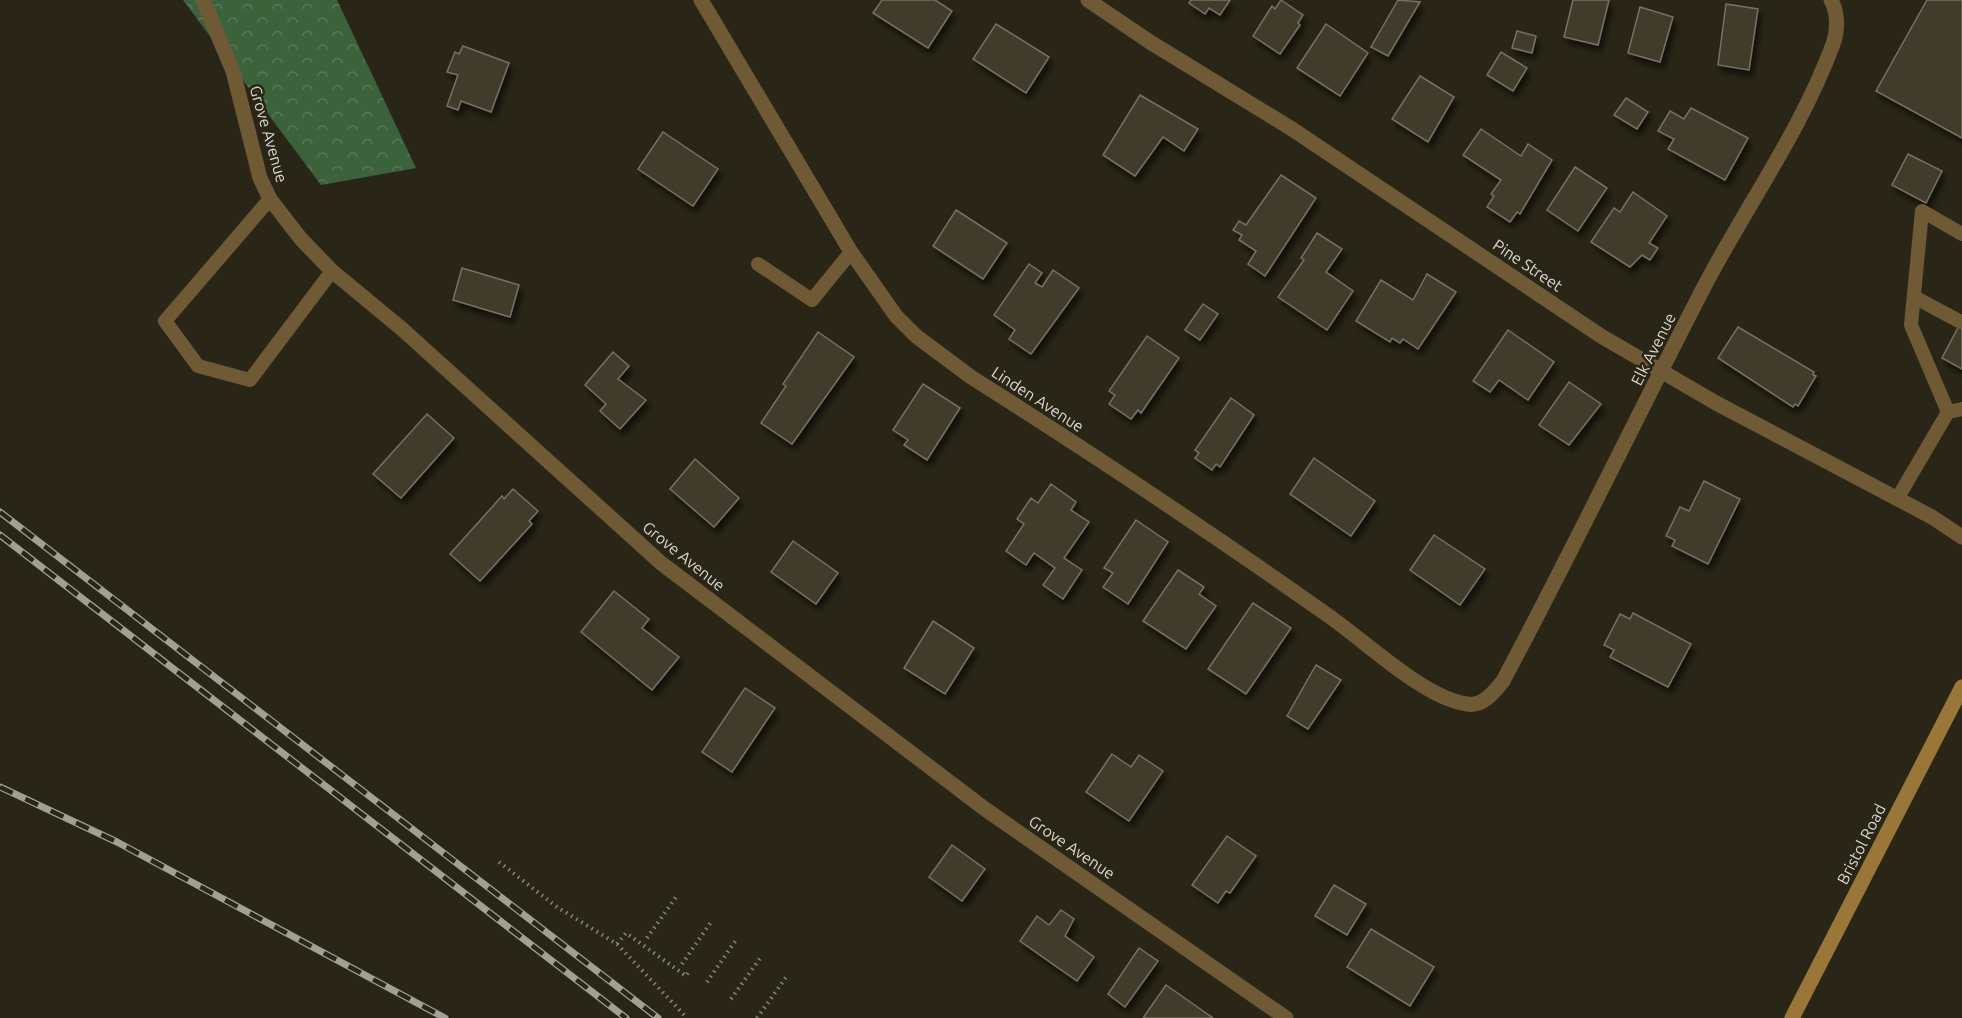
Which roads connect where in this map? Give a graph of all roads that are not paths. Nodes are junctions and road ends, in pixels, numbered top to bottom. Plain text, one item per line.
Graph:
1 (203, 0) edge
2 (701, 0) edge
3 (1088, 0) edge
4 (1831, 0) edge
5 (270, 199) junction
6 (1962, 234) edge
7 (851, 252) junction
8 (758, 264) dead end
9 (332, 271) junction
10 (1914, 297) junction
11 (1961, 322) edge
12 (1662, 373) junction
13 (1955, 411) edge
14 (1897, 499) junction
15 (1962, 537) edge
16 (1962, 688) edge
17 (1477, 704) joint
18 (1286, 1018) edge
19 (1792, 1018) edge

1 - 5 street, Grove Avenue
2 - 7 street, Linden Avenue
3 - 12 street, Pine Street
4 - 12 street, Elk Avenue
5 - 9 street, Grove Avenue
5 - 9 lane
6 - 10 lane
7 - 8 lane
7 - 17 street, Linden Avenue
9 - 18 street, Grove Avenue
10 - 11 lane
10 - 13 lane
12 - 14 street, Pine Street
12 - 17 street, Elk Avenue
13 - 14 lane
14 - 15 street, Pine Street
16 - 19 main road, Bristol Road

